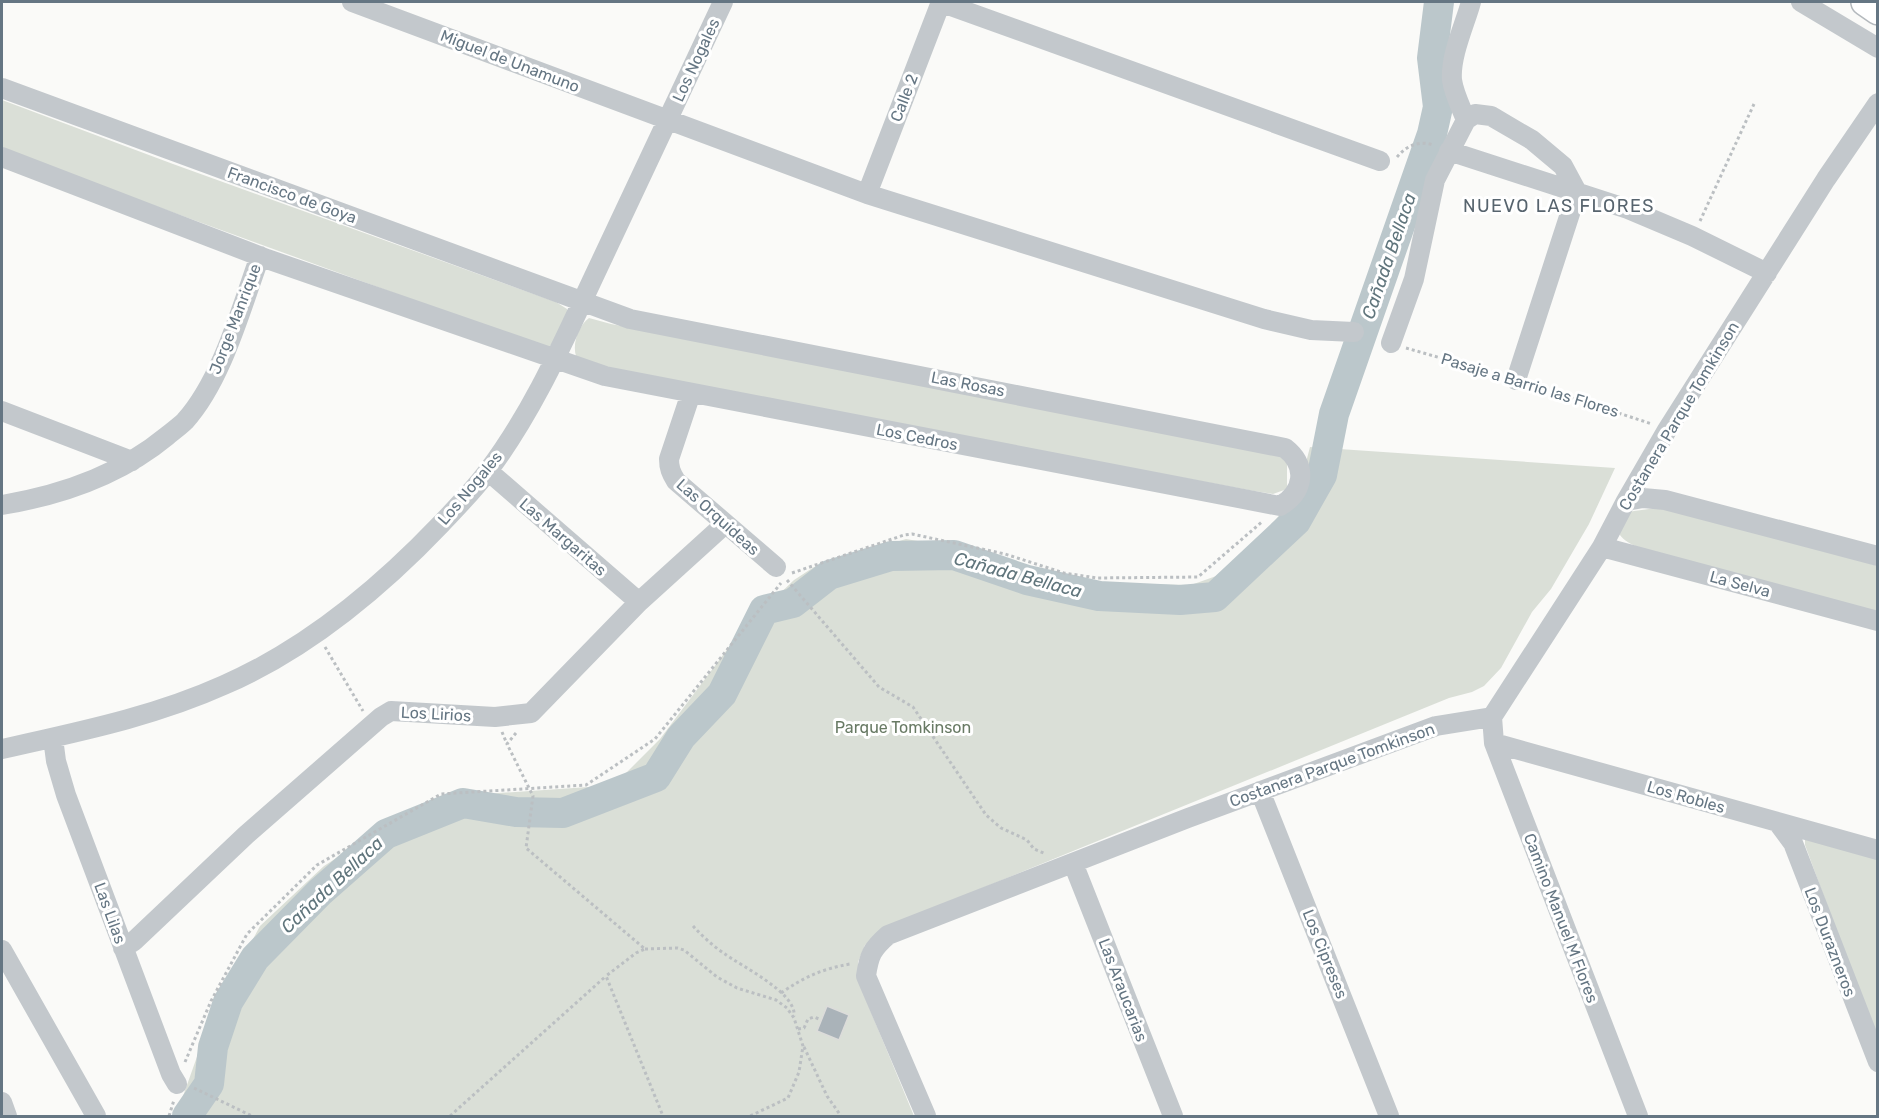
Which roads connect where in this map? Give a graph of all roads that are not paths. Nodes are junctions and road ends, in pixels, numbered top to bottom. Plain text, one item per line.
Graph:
1 (352, 2) edge
2 (723, 2) edge
3 (1471, 2) edge
4 (1801, 2) edge
5 (1864, 2) edge
6 (951, 3) edge
7 (1878, 10) edge
8 (1878, 48) edge
9 (2, 88) edge
10 (1878, 103) edge
11 (669, 120) junction
12 (1466, 120) junction
13 (1449, 151) junction
14 (2, 157) edge
15 (1380, 161) road end
16 (1577, 192) junction
17 (867, 194) junction
18 (260, 256) junction
19 (1767, 273) junction
20 (582, 302) junction
21 (1354, 332) dead end
22 (1391, 343) road end
23 (556, 360) junction
24 (1516, 380) road end
25 (691, 393) junction
26 (2, 411) edge
27 (132, 461) junction
28 (488, 471) junction
29 (1626, 501) junction
30 (2, 505) edge
31 (1280, 506) joint
32 (725, 524) junction
33 (1602, 547) junction
34 (1878, 556) edge
35 (781, 573) road end
36 (639, 602) junction
37 (1878, 621) edge
38 (1492, 717) junction
39 (53, 738) junction
40 (1494, 743) junction
41 (2, 749) edge
42 (1260, 791) junction
43 (1779, 824) junction
44 (1878, 850) edge
45 (1073, 863) junction
46 (123, 948) junction
47 (2, 950) edge
48 (1878, 1062) edge
49 (183, 1085) road end
50 (2, 1102) edge
51 (7, 1116) edge
52 (96, 1116) edge
53 (926, 1116) edge
54 (1173, 1116) edge
55 (1389, 1116) edge
56 (1638, 1116) edge

1 - 11 street, Miguel de Unamuno
2 - 11 street, Los Nogales
3 - 12 street
4 - 8 street
5 - 7 highway
6 - 15 street
6 - 17 street, Calle 2
9 - 20 street, Francisco de Goya
10 - 19 street, Costanera Parque Tomkinson
11 - 17 street, Miguel de Unamuno
11 - 20 street, Los Nogales
12 - 13 street
12 - 16 street
13 - 16 street
13 - 22 street
14 - 18 street
16 - 19 street
16 - 24 street
17 - 21 street, Miguel de Unamuno
18 - 23 street
18 - 27 street, Jorge Manrique
19 - 29 street, Costanera Parque Tomkinson
20 - 23 street, Los Nogales
20 - 31 street, Las Rosas
23 - 25 street, Los Cedros
23 - 28 street, Los Nogales
25 - 31 street, Los Cedros
25 - 32 street, Las Orquideas
26 - 27 street
27 - 30 street, Jorge Manrique
28 - 36 street, Las Margaritas
28 - 39 street, Los Nogales
29 - 33 street, Costanera Parque Tomkinson
29 - 34 street
32 - 35 street, Las Orquideas
32 - 36 street
33 - 37 street, La Selva
33 - 38 street, Costanera Parque Tomkinson
36 - 46 street, Los Lirios
38 - 40 street, Camino Manuel M Flores
38 - 42 street, Costanera Parque Tomkinson
39 - 41 street, Los Nogales
39 - 46 street, Las Lilas
40 - 43 street, Los Robles
40 - 56 street, Camino Manuel M Flores
42 - 45 street, Costanera Parque Tomkinson
42 - 55 street, Los Cipreses
43 - 44 street, Los Robles
43 - 48 street, Los Durazneros
45 - 53 street, Costanera Parque Tomkinson
45 - 54 street, Las Araucarias
46 - 49 street, Las Lilas
47 - 52 street
50 - 51 street

